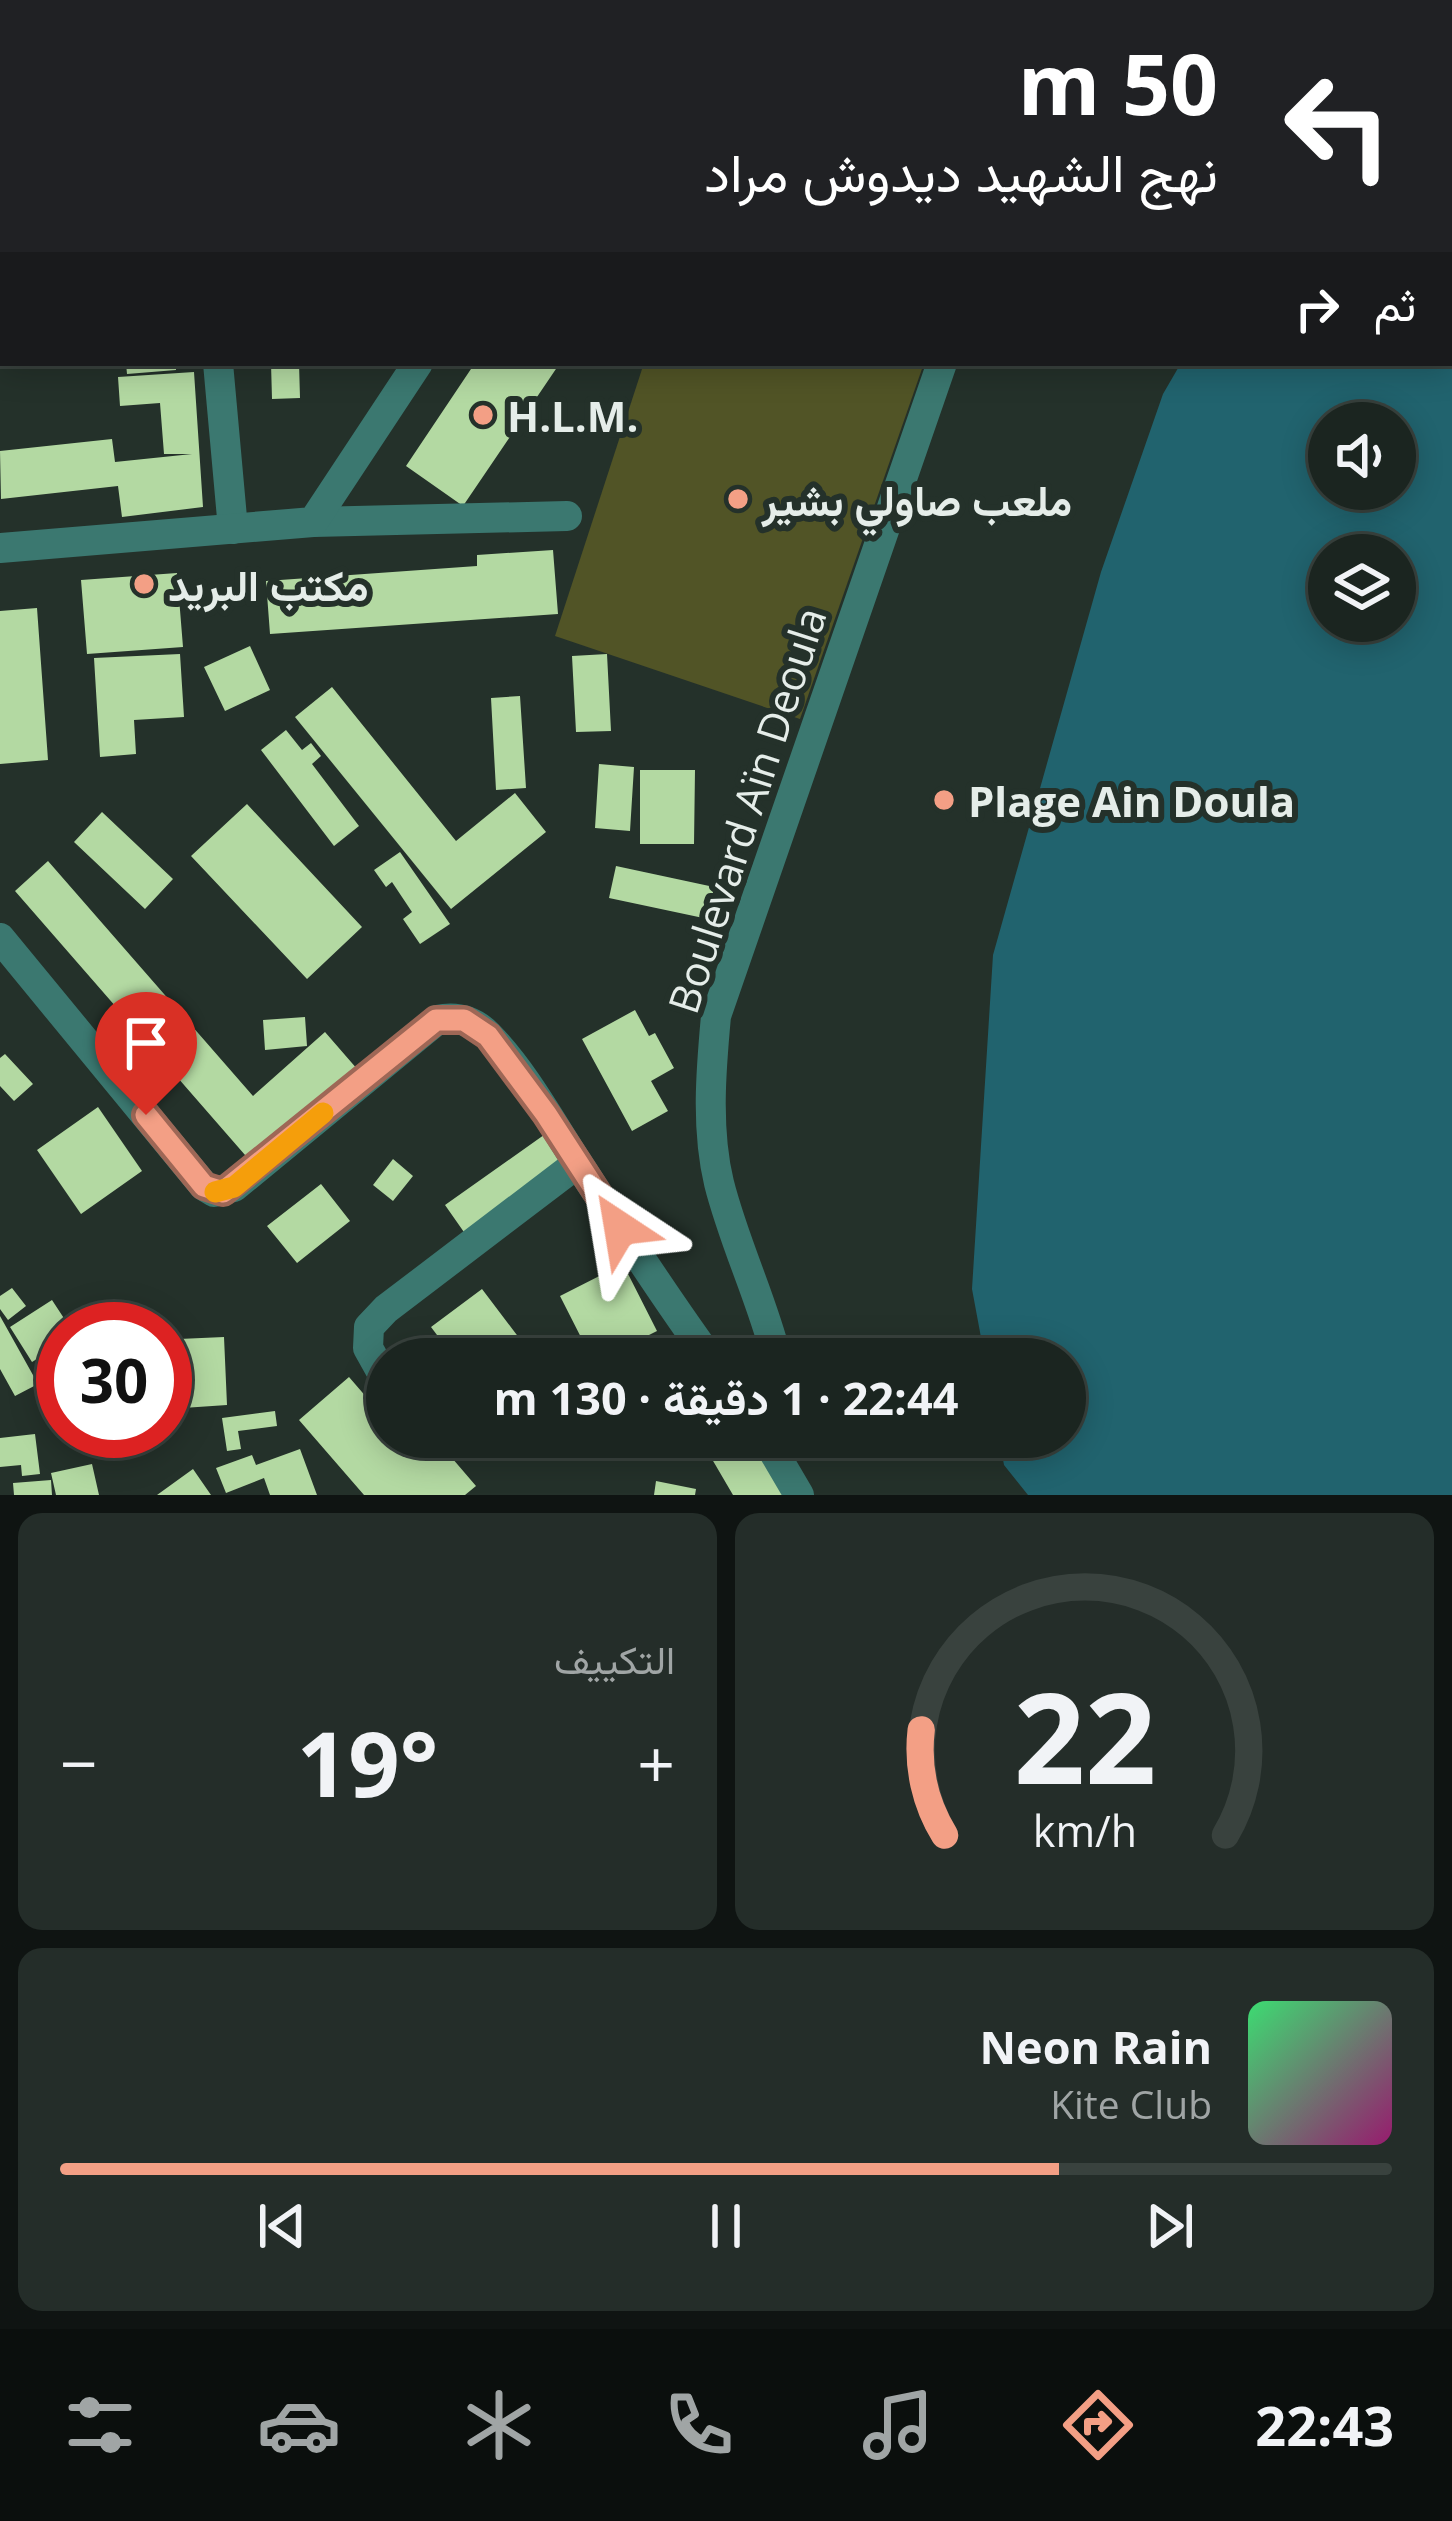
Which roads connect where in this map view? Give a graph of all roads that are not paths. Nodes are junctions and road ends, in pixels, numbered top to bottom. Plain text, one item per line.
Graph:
1 (218, 366) edge
2 (416, 366) edge
3 (941, 366) edge
4 (567, 516) dead end
5 (313, 521) junction
6 (233, 529) junction
7 (0, 548) edge
8 (0, 938) edge
9 (578, 1163) junction
10 (368, 1338) edge
11 (695, 1338) edge
12 (771, 1338) edge
13 (777, 1458) edge
14 (799, 1495) edge

1 - 6 street
2 - 5 street
3 - 12 street, Boulevard Aïn Deoula
4 - 5 street
5 - 6 street
6 - 7 street
8 - 9 street
9 - 10 street
9 - 11 street
13 - 14 street

